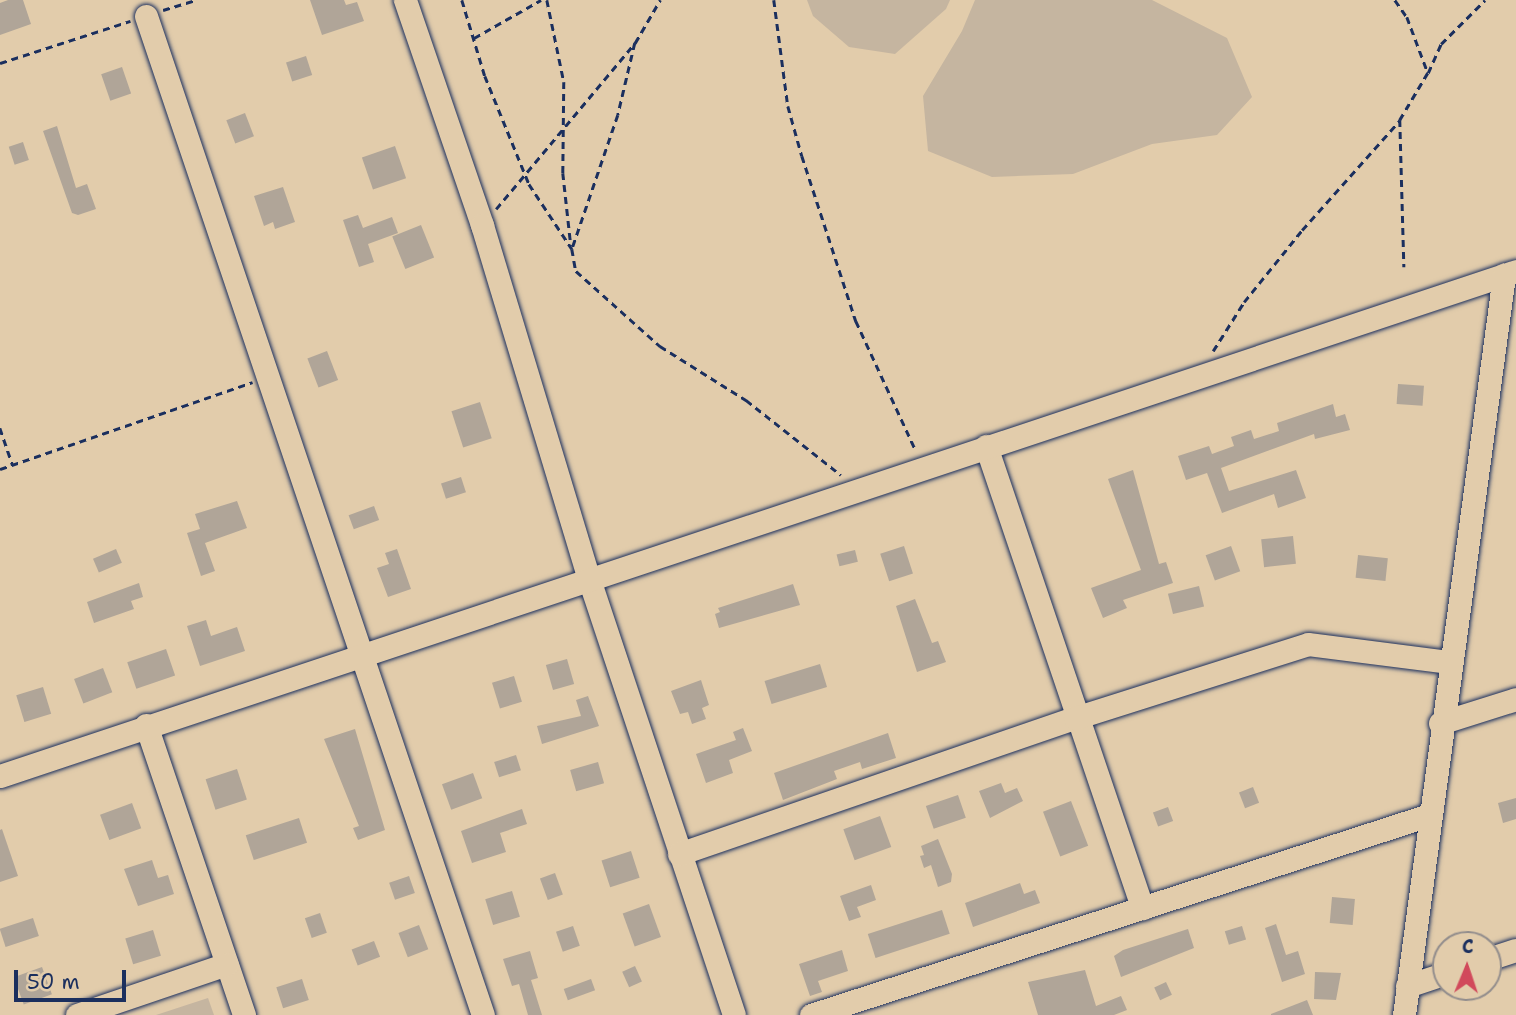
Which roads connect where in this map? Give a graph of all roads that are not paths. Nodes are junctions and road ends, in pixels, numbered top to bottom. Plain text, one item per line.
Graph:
1 (405, 0) edge
2 (146, 16) road end
3 (1510, 273) edge
4 (986, 446) junction
5 (589, 579) junction
6 (362, 656) junction
7 (1448, 662) junction
8 (1516, 698) edge
9 (1075, 718) junction
10 (1440, 723) junction
11 (146, 725) junction
12 (0, 776) edge
13 (1429, 815) junction
14 (679, 854) junction
15 (1142, 908) junction
16 (227, 964) junction
17 (1432, 978) edge
18 (1407, 986) junction
19 (77, 1015) edge
20 (244, 1015) edge
21 (483, 1015) edge
22 (734, 1015) edge
23 (811, 1015) edge
24 (1404, 1015) edge

1 - 5 street
2 - 6 street
3 - 4 street
3 - 7 street
4 - 5 street
4 - 9 street
5 - 6 street
5 - 14 street
6 - 11 street
6 - 21 street
7 - 9 street
7 - 10 street
8 - 10 street
9 - 14 street
9 - 15 street
10 - 13 street
11 - 12 street
11 - 16 street
13 - 15 street
13 - 18 street
14 - 22 street
15 - 23 street
16 - 19 street
16 - 20 street
17 - 18 street
18 - 24 street

